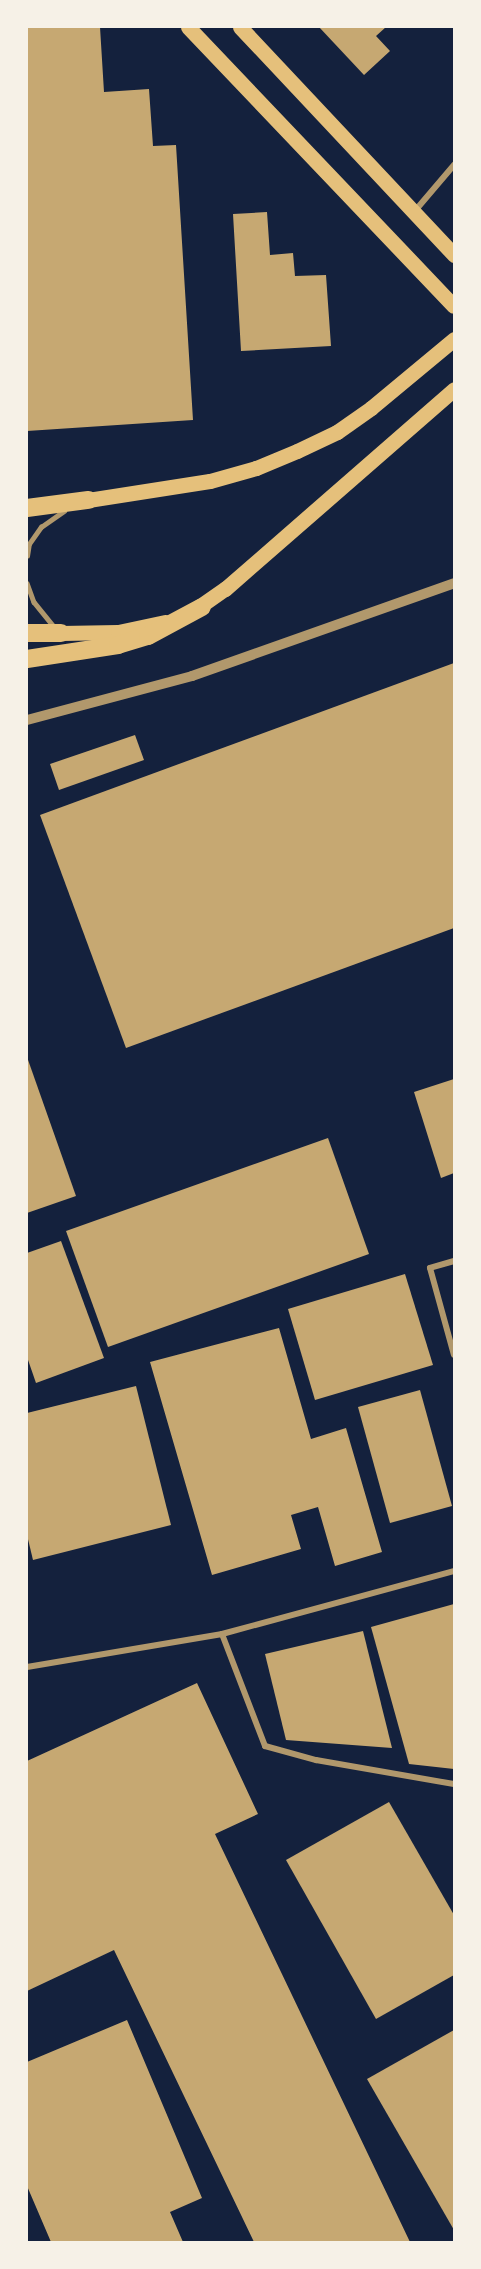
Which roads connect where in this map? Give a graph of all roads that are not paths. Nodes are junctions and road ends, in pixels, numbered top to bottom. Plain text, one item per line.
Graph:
1 (188, 27) edge
2 (240, 27) edge
3 (454, 165) edge
4 (413, 213) junction
5 (454, 255) edge
6 (454, 306) edge
7 (454, 339) edge
8 (454, 388) edge
9 (88, 500) junction
10 (27, 508) edge
11 (27, 556) edge
12 (27, 583) edge
13 (454, 583) edge
14 (202, 607) junction
15 (27, 633) edge
16 (61, 633) junction
17 (27, 659) edge
18 (27, 720) edge
19 (454, 1261) edge
20 (454, 1355) edge
21 (454, 1571) edge
22 (222, 1634) junction
23 (27, 1666) edge
24 (454, 1784) edge

1 - 6 main road
2 - 4 main road
3 - 4 street
4 - 5 main road
7 - 9 main road
8 - 14 main road
9 - 10 highway
9 - 11 lane
12 - 16 lane
13 - 18 street
14 - 16 main road
14 - 17 highway
15 - 16 highway
19 - 20 street
21 - 22 street
22 - 23 street
22 - 24 street

